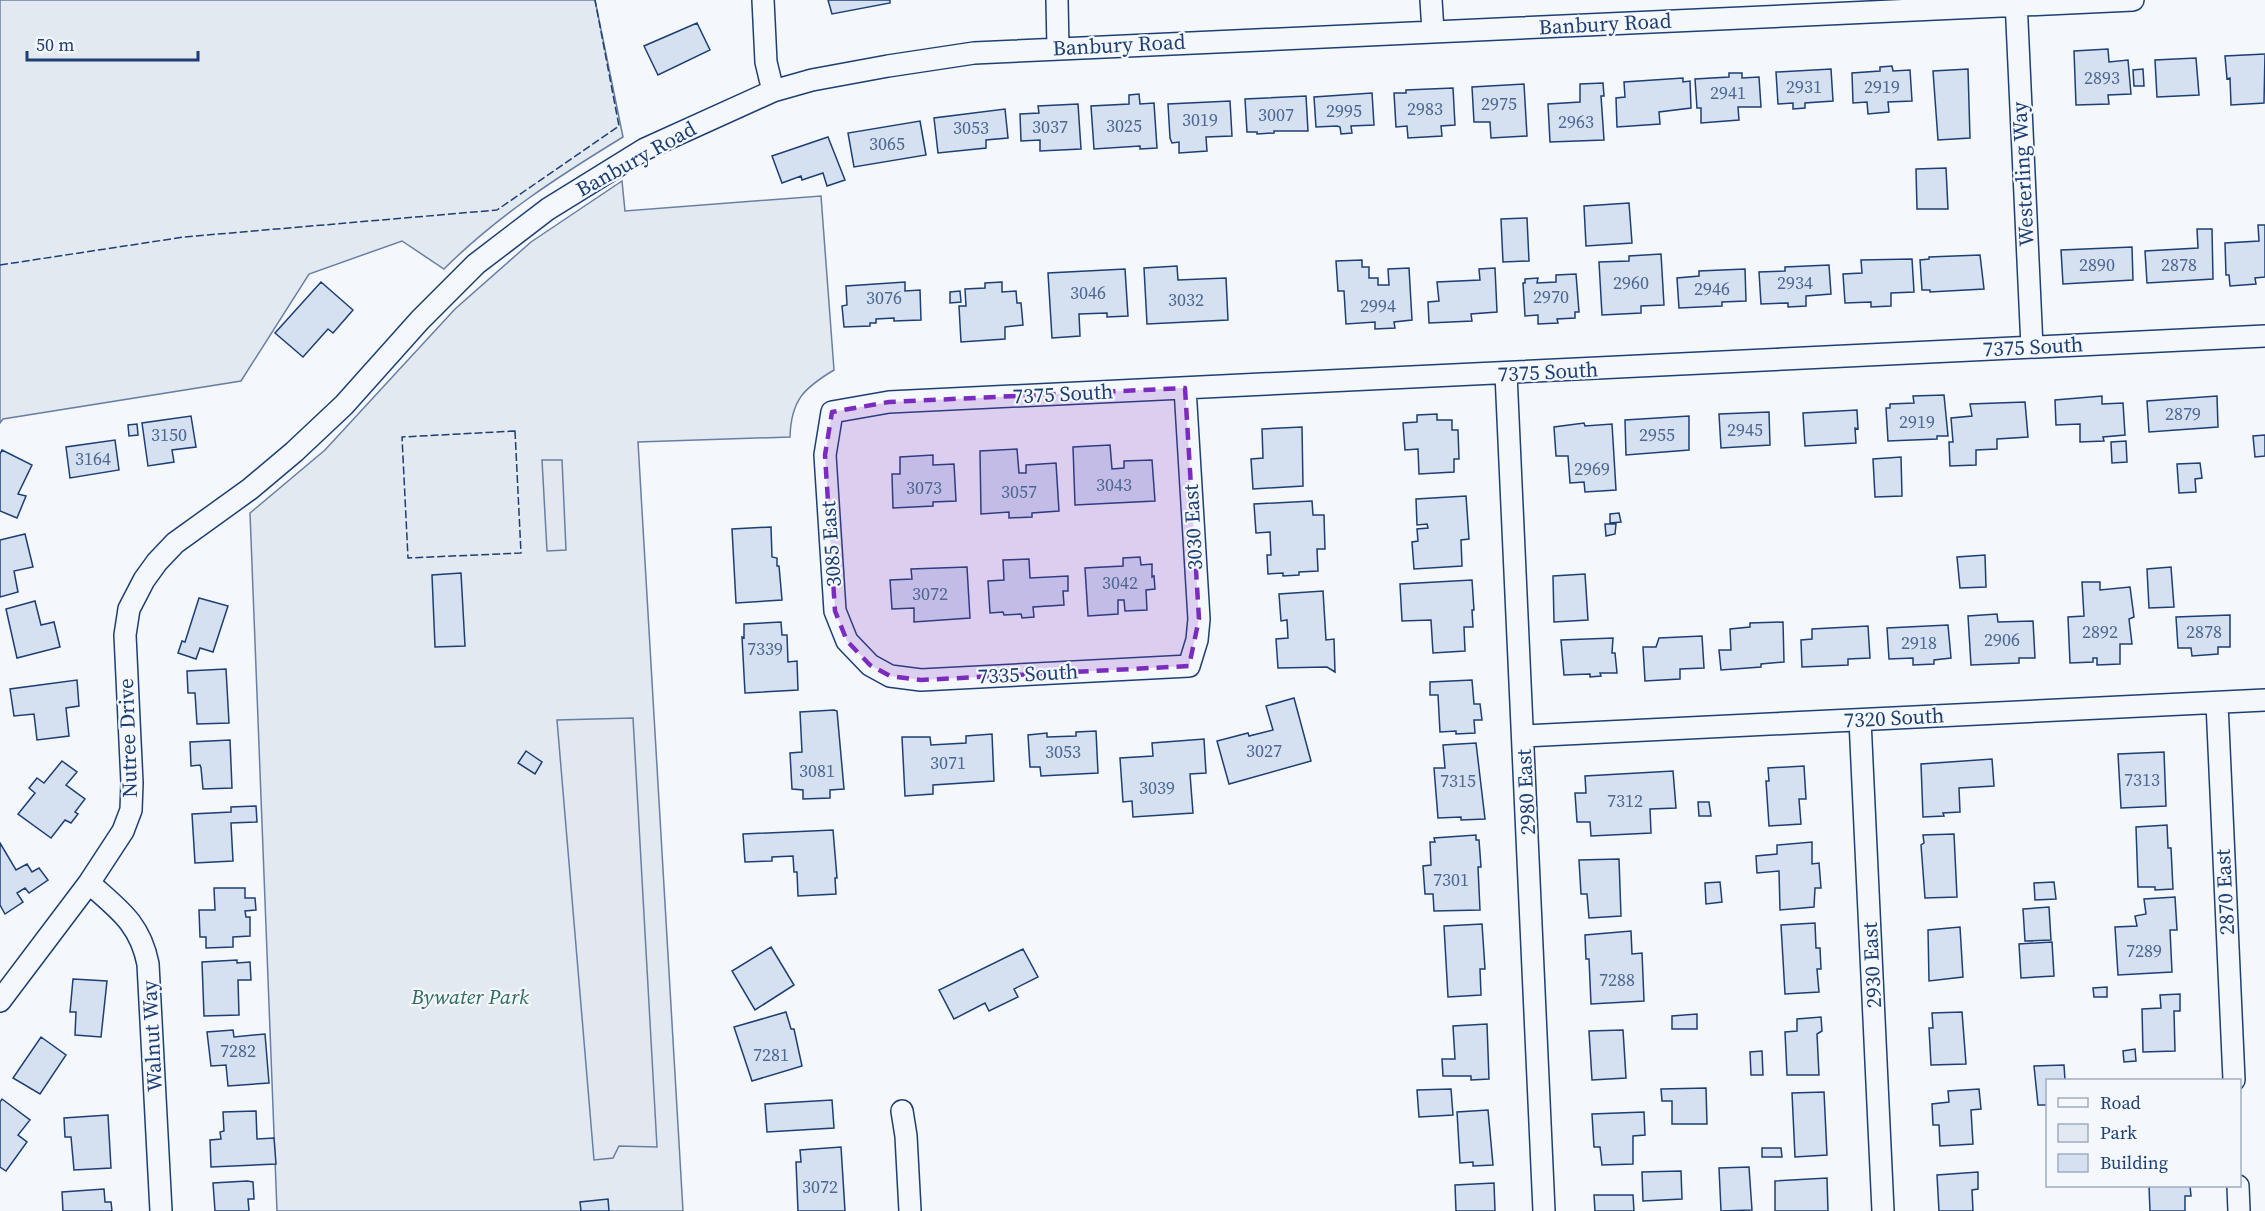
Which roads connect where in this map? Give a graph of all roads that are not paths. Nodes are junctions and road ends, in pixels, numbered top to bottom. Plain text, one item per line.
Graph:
1 (763, 0) edge
2 (1057, 0) edge
3 (1431, 0) edge
4 (2133, 0) edge
5 (2016, 3) edge
6 (1433, 31) junction
7 (1058, 48) junction
8 (773, 91) junction
9 (2265, 336) edge
10 (2032, 347) junction
11 (1506, 374) junction
12 (1185, 388) junction
13 (832, 412) joint
14 (250, 489) joint
15 (870, 665) joint
16 (1190, 666) joint
17 (2265, 700) edge
18 (2217, 703) junction
19 (1860, 720) junction
20 (1523, 736) junction
21 (89, 883) junction
22 (3, 990) edge
23 (2234, 1079) edge
24 (902, 1111) dead end
25 (2238, 1187) edge
26 (161, 1211) edge
27 (910, 1211) edge
28 (1544, 1211) edge
29 (1883, 1211) edge
30 (2239, 1211) edge

1 - 8 street
2 - 7 street
3 - 6 street
4 - 5 street, Banbury Road
5 - 6 street, Banbury Road
5 - 10 street, Westerling Way
6 - 7 street, Banbury Road
7 - 8 street, Banbury Road
8 - 14 street, Banbury Road
9 - 10 street, 7375 South
10 - 11 street, 7375 South
11 - 12 street, 7375 South
11 - 20 street, 2980 East
12 - 13 street, 7375 South
12 - 16 street, 3030 East
13 - 15 street, 3085 East
14 - 21 street, Nutree Drive
15 - 16 street, 7335 South
17 - 18 street, 7320 South
18 - 19 street, 7320 South
18 - 23 street, 2870 East
19 - 20 street, 7320 South
19 - 29 street, 2930 East
20 - 28 street, 2980 East
21 - 22 street, Nutree Drive
21 - 26 street, Walnut Way
24 - 27 street
25 - 30 street

